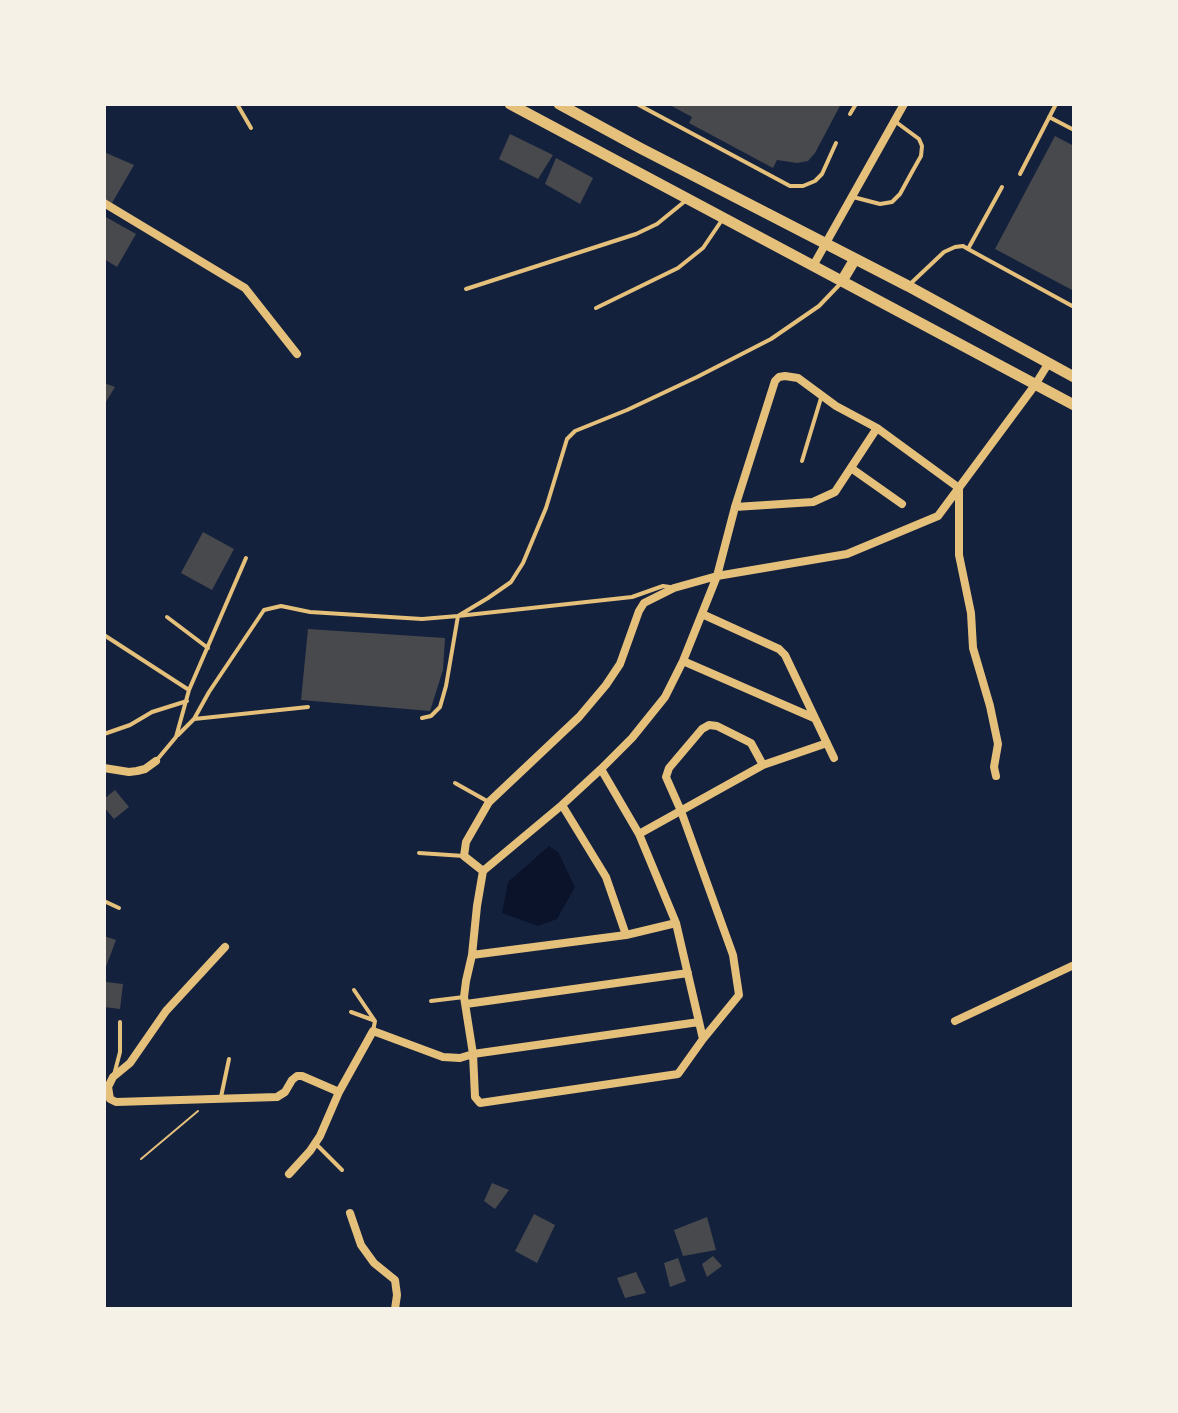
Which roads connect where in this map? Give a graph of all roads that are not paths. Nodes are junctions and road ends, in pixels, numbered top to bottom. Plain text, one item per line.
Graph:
1 (237, 104) edge
2 (510, 104) edge
3 (559, 104) edge
4 (637, 104) edge
5 (856, 104) edge
6 (904, 104) edge
7 (1056, 104) edge
8 (850, 114) dead end
9 (1049, 117) junction
10 (895, 121) junction
11 (251, 128) dead end
12 (1074, 130) edge
13 (836, 143) dead end
14 (1020, 174) dead end
15 (1002, 187) dead end
16 (853, 197) junction
17 (688, 199) junction
18 (104, 203) edge
19 (723, 218) junction
20 (826, 244) junction
21 (968, 249) junction
22 (855, 259) junction
23 (813, 266) junction
24 (842, 281) junction
25 (908, 286) junction
26 (466, 289) dead end
27 (1074, 307) edge
28 (596, 308) dead end
29 (297, 354) dead end
30 (1048, 364) junction
31 (1074, 377) edge
32 (1035, 385) junction
33 (822, 396) junction
34 (1074, 405) edge
35 (877, 428) junction
36 (802, 461) dead end
37 (851, 468) junction
38 (959, 488) junction
39 (902, 504) dead end
40 (735, 507) junction
41 (246, 558) dead end
42 (717, 576) junction
43 (674, 588) junction
44 (702, 614) junction
45 (458, 616) junction
46 (167, 617) dead end
47 (104, 635) edge
48 (208, 648) junction
49 (683, 661) junction
50 (189, 690) junction
51 (187, 701) junction
52 (308, 707) dead end
53 (422, 718) dead end
54 (815, 718) junction
55 (194, 719) junction
56 (104, 734) edge
57 (176, 737) junction
58 (827, 743) junction
59 (834, 758) dead end
60 (156, 761) joint
61 (763, 765) junction
62 (104, 768) edge
63 (601, 769) junction
64 (996, 776) dead end
65 (455, 783) dead end
66 (489, 802) junction
67 (562, 805) junction
68 (681, 811) junction
69 (639, 834) junction
70 (419, 853) dead end
71 (464, 856) junction
72 (483, 871) junction
73 (104, 901) edge
74 (119, 908) dead end
75 (676, 923) junction
76 (626, 935) junction
77 (225, 947) dead end
78 (472, 955) junction
79 (1074, 965) edge
80 (688, 973) junction
81 (354, 990) dead end
82 (465, 1000) junction
83 (431, 1001) dead end
84 (351, 1012) dead end
85 (955, 1021) dead end
86 (120, 1022) dead end
87 (699, 1022) junction
88 (374, 1026) junction
89 (703, 1039) junction
90 (473, 1054) junction
91 (229, 1059) dead end
92 (113, 1077) junction
93 (339, 1092) junction
94 (216, 1099) junction
95 (315, 1143) junction
96 (342, 1170) dead end
97 (289, 1174) dead end
98 (350, 1213) dead end
99 (395, 1309) edge

1 - 11 lane
2 - 17 main road
3 - 20 main road
4 - 13 lane
5 - 8 lane
6 - 10 street
7 - 9 lane
9 - 12 lane
9 - 14 lane
10 - 16 street
10 - 16 lane
15 - 21 lane
16 - 20 street
17 - 19 main road
17 - 26 lane
18 - 29 street
19 - 23 main road
19 - 28 lane
20 - 22 main road
20 - 23 street
21 - 25 lane
21 - 27 lane
22 - 24 main road
22 - 25 main road
23 - 24 main road
24 - 32 main road
24 - 45 lane
25 - 30 main road
30 - 31 main road
30 - 32 street
32 - 34 main road
32 - 38 street
33 - 35 street
33 - 36 lane
33 - 40 street
35 - 37 street
35 - 38 street
37 - 39 street
37 - 40 street
38 - 42 street
38 - 64 street
40 - 42 street
41 - 48 lane
42 - 43 street
42 - 44 street
43 - 45 lane
43 - 66 street
44 - 49 street
44 - 54 street
45 - 53 lane
45 - 55 lane
46 - 48 lane
47 - 50 lane
48 - 50 lane
49 - 54 street
49 - 63 street
50 - 51 lane
51 - 56 lane
51 - 57 lane
52 - 55 lane
54 - 58 street
55 - 57 lane
57 - 60 lane
58 - 59 street
58 - 61 street
60 - 62 street
61 - 68 street
61 - 68 street
63 - 67 street
63 - 69 street
65 - 66 lane
66 - 71 street
67 - 72 street
67 - 76 street
68 - 69 street
68 - 89 street
69 - 75 street
70 - 71 lane
71 - 72 street
72 - 78 street
73 - 74 lane
75 - 76 street
75 - 80 street
76 - 78 street
77 - 92 street
78 - 82 street
79 - 85 street
80 - 82 street
80 - 87 street
81 - 88 lane
82 - 83 lane
82 - 90 street
84 - 88 lane
86 - 92 lane
87 - 89 street
87 - 90 street
88 - 90 street
88 - 93 street
89 - 90 street
91 - 94 lane
92 - 94 street
93 - 94 street
93 - 95 street
95 - 96 lane
95 - 97 street
98 - 99 street

